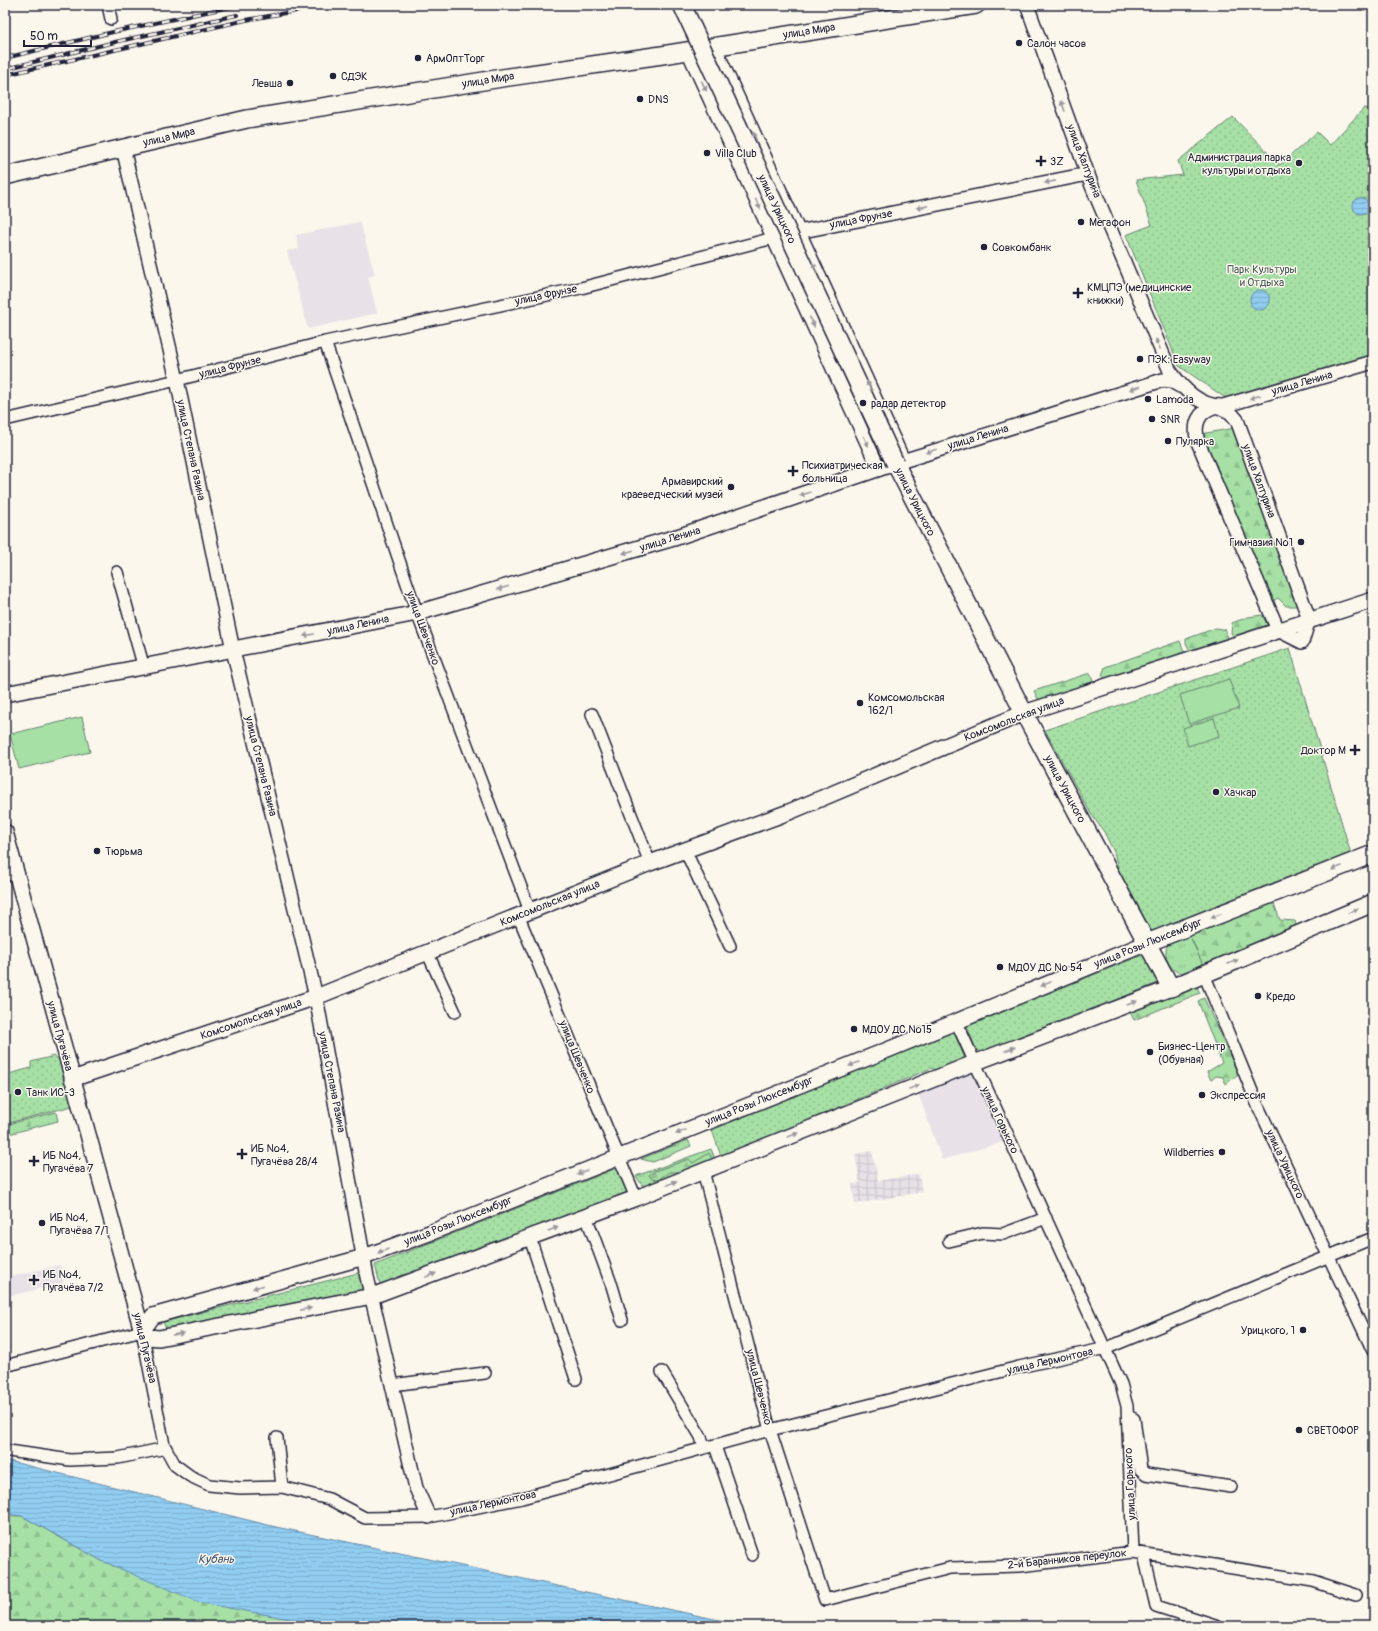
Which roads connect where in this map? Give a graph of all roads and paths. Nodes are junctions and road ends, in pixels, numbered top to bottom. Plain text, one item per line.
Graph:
1 (108, 5) edge
2 (682, 5) edge
3 (976, 5) edge
4 (1027, 5) edge
5 (111, 19) dead end
6 (714, 46) junction
7 (688, 50) junction
8 (123, 148) junction
9 (1088, 174) junction
10 (5, 176) edge
11 (798, 232) junction
12 (774, 238) junction
13 (325, 342) junction
14 (1373, 362) edge
15 (177, 380) junction
16 (1185, 389) junction
17 (1231, 405) joint
18 (1217, 406) junction
19 (5, 420) edge
20 (892, 464) junction
21 (117, 572) dead end
22 (1373, 600) edge
23 (417, 613) junction
24 (1309, 619) junction
25 (1278, 630) junction
26 (233, 650) junction
27 (144, 668) junction
28 (5, 694) edge
29 (1024, 713) junction
30 (592, 714) dead end
31 (5, 832) edge
32 (685, 850) junction
33 (1373, 854) edge
34 (650, 863) junction
35 (10, 874) edge
36 (1373, 903) edge
37 (524, 913) junction
38 (1147, 943) junction
39 (730, 946) dead end
40 (427, 952) junction
41 (1204, 974) junction
42 (1171, 988) junction
43 (316, 997) junction
44 (455, 1012) dead end
45 (956, 1021) junction
46 (974, 1063) junction
47 (72, 1079) junction
48 (618, 1158) junction
49 (703, 1171) junction
50 (636, 1198) junction
51 (586, 1216) junction
52 (1046, 1218) junction
53 (530, 1238) junction
54 (1373, 1238) edge
55 (949, 1241) dead end
56 (364, 1257) junction
57 (1330, 1257) junction
58 (372, 1296) junction
59 (622, 1320) dead end
60 (142, 1331) junction
61 (1106, 1348) junction
62 (1373, 1351) edge
63 (5, 1366) edge
64 (662, 1372) dead end
65 (485, 1373) dead end
66 (576, 1379) dead end
67 (392, 1385) junction
68 (1126, 1415) junction
69 (770, 1430) junction
70 (277, 1438) dead end
71 (709, 1447) junction
72 (166, 1448) junction
73 (9, 1451) dead end
74 (210, 1485) joint
75 (282, 1487) junction
76 (1231, 1487) dead end
77 (429, 1517) junction
78 (1139, 1553) junction
79 (752, 1555) dead end
80 (1356, 1595) dead end
81 (825, 1600) joint
82 (1218, 1626) edge

1 - 5 street
2 - 20 main road, улица Урицкого, bridge
3 - 6 main road, улица Мира
9 -> 4 street, улица Халтурина
6 - 7 main road, улица Мира
11 -> 6 street, улица Урицкого
7 - 8 main road, улица Мира
7 -> 12 street, улица Урицкого
8 - 10 main road, улица Мира
8 - 15 street, улица Степана Разина
9 -> 11 street, улица Фрунзе
16 -> 9 street, улица Халтурина
11 - 12 street, улица Фрунзе
20 -> 11 street, улица Урицкого
12 - 13 street, улица Фрунзе
12 -> 20 street, улица Урицкого
13 - 15 street, улица Фрунзе
13 - 23 street, улица Шевченко
14 -> 17 street, улица Ленина
15 - 19 street, улица Фрунзе
15 - 26 street, улица Степана Разина
16 - 18 street, улица Халтурина
16 -> 20 street, улица Ленина
17 - 18 street, улица Халтурина
18 - 24 street, улица Халтурина
18 - 25 street
20 -> 23 main road, улица Ленина
20 - 29 main road, улица Урицкого
21 - 27 street
22 - 24 main road, Комсомольская улица
23 -> 26 main road, улица Ленина
23 - 37 street, улица Шевченко
24 - 25 main road, Комсомольская улица
25 - 29 main road, Комсомольская улица
26 - 27 main road, улица Ленина
26 - 43 street, улица Степана Разина
27 - 28 main road, улица Ленина
29 - 32 main road, Комсомольская улица
29 - 38 main road, улица Урицкого
30 - 34 street
31 - 35 main road, улица Пугачёва
32 - 34 main road, Комсомольская улица
32 - 39 street
33 -> 38 main road, улица Розы Люксембург
34 - 37 main road, Комсомольская улица
35 - 47 main road, улица Пугачёва
41 -> 36 main road
37 - 40 main road, Комсомольская улица
37 - 48 street, улица Шевченко
38 - 42 main road, улица Урицкого
38 -> 45 main road, улица Розы Люксембург
40 - 43 main road, Комсомольская улица
40 - 44 street
41 - 42 main road
41 - 57 street, улица Урицкого
46 -> 42 main road
43 - 47 main road, Комсомольская улица
43 - 56 street, улица Степана Разина
45 - 46 street, улица Горького
45 -> 48 main road, улица Розы Люксембург
49 -> 46 main road
46 - 52 street, улица Горького
47 - 60 main road, улица Пугачёва
48 - 50 street, улица Шевченко
48 -> 56 main road, улица Розы Люксембург
50 -> 49 main road
49 - 69 street, улица Шевченко
50 - 51 main road
53 -> 51 main road
51 - 59 street
52 - 55 street
52 - 61 street, улица Горького
58 -> 53 main road
53 - 66 street
54 - 57 street, улица Лермонтова
56 - 58 street, улица Степана Разина
56 -> 60 main road, улица Розы Люксембург
57 - 61 street, улица Лермонтова
57 - 62 street, улица Урицкого
60 -> 58 main road
58 - 67 street, улица Степана Разина
60 - 63 street
60 - 72 street, улица Пугачёва
61 - 68 street, улица Горького
61 - 69 street, улица Лермонтова
64 - 71 street
65 - 67 street
67 - 77 street, улица Степана Разина
68 - 76 street, улица Горького
68 - 78 street, улица Горького
69 - 71 street, улица Лермонтова
69 - 81 street, улица Шевченко
70 - 75 street
71 - 77 street, улица Лермонтова
71 - 79 street
72 - 73 street
72 - 74 street, улица Пугачёва
74 - 75 street, улица Лермонтова
75 - 77 street, улица Лермонтова
78 - 80 street, 2-й Баранников переулок
78 - 81 street, 2-й Баранников переулок
78 - 82 street, улица Горького

